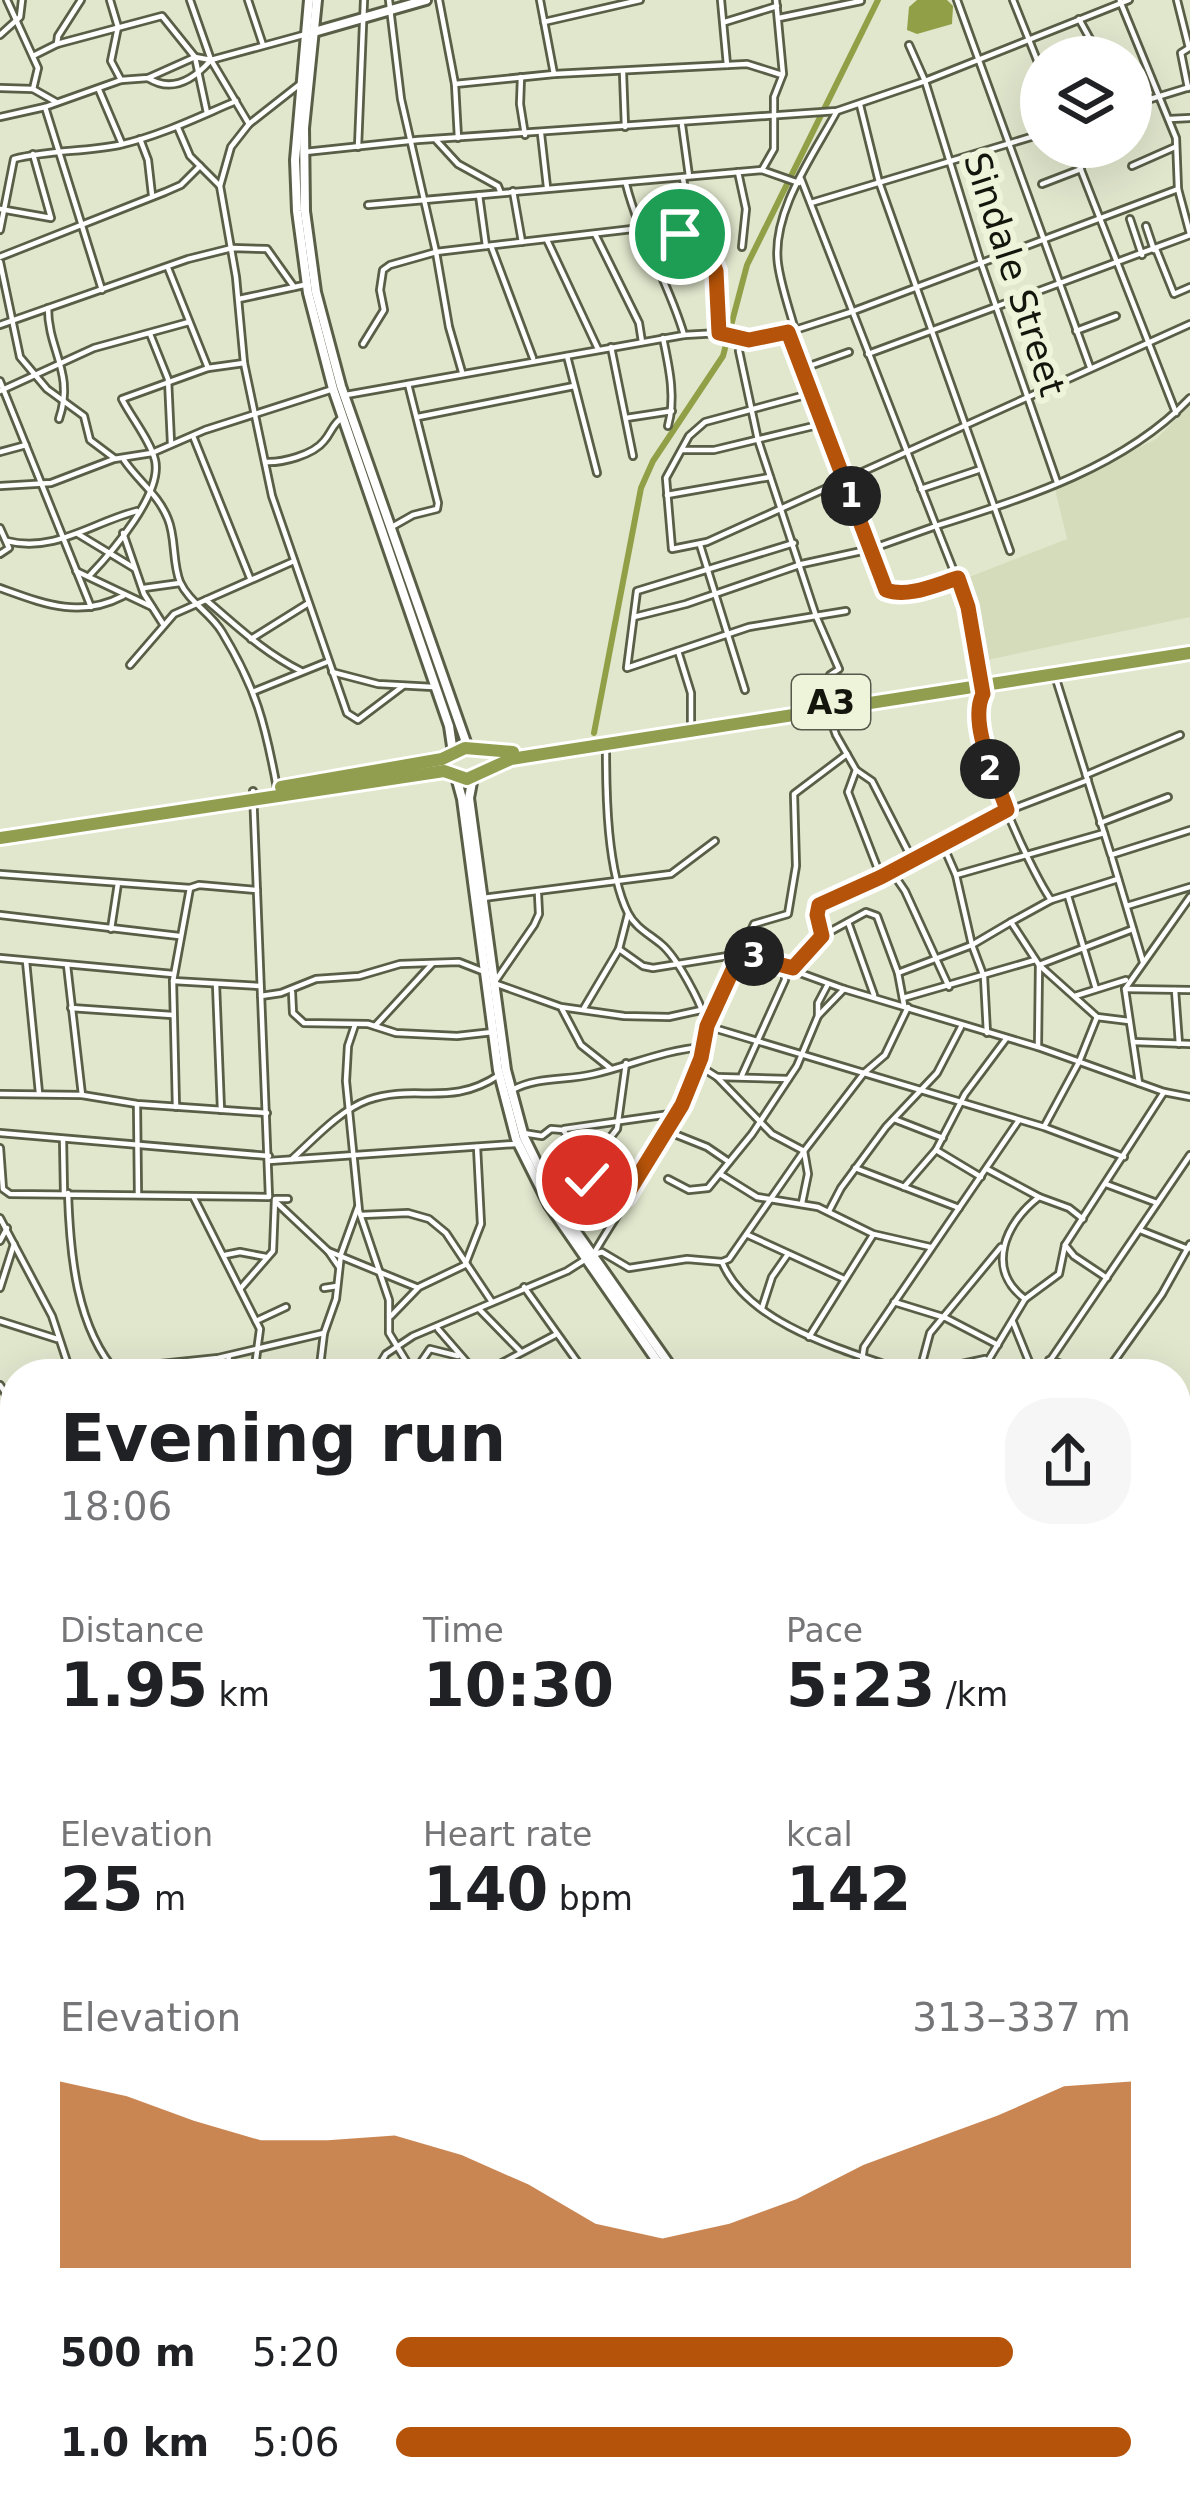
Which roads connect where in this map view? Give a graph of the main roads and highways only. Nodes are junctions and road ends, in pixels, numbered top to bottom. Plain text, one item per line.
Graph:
1 (313, 0) edge
2 (426, 0) edge
3 (390, 5) edge
4 (309, 33) junction
5 (338, 394) junction
6 (1190, 650) edge
7 (980, 682) junction
8 (728, 722) junction
9 (471, 750) junction
10 (453, 754) junction
11 (454, 774) junction
12 (475, 774) junction
13 (254, 795) junction
14 (0, 835) edge
15 (589, 1257) junction
16 (656, 1359) edge
17 (665, 1359) edge

1 - 4 main road
2 - 3 main road
3 - 4 main road
4 - 5 main road
4 - 5 main road
5 - 9 main road
5 - 10 main road
6 - 7 highway, A3
6 - 7 highway, A3
7 - 8 highway, A3
7 - 8 highway, A3
8 - 9 highway, A3
8 - 12 highway, A3
9 - 10 highway, A3
9 - 12 highway
10 - 11 highway
10 - 13 highway, A3
11 - 12 highway, A3
11 - 13 highway, A3
11 - 15 main road
12 - 15 main road
13 - 14 highway, A3
15 - 16 main road
15 - 17 main road

